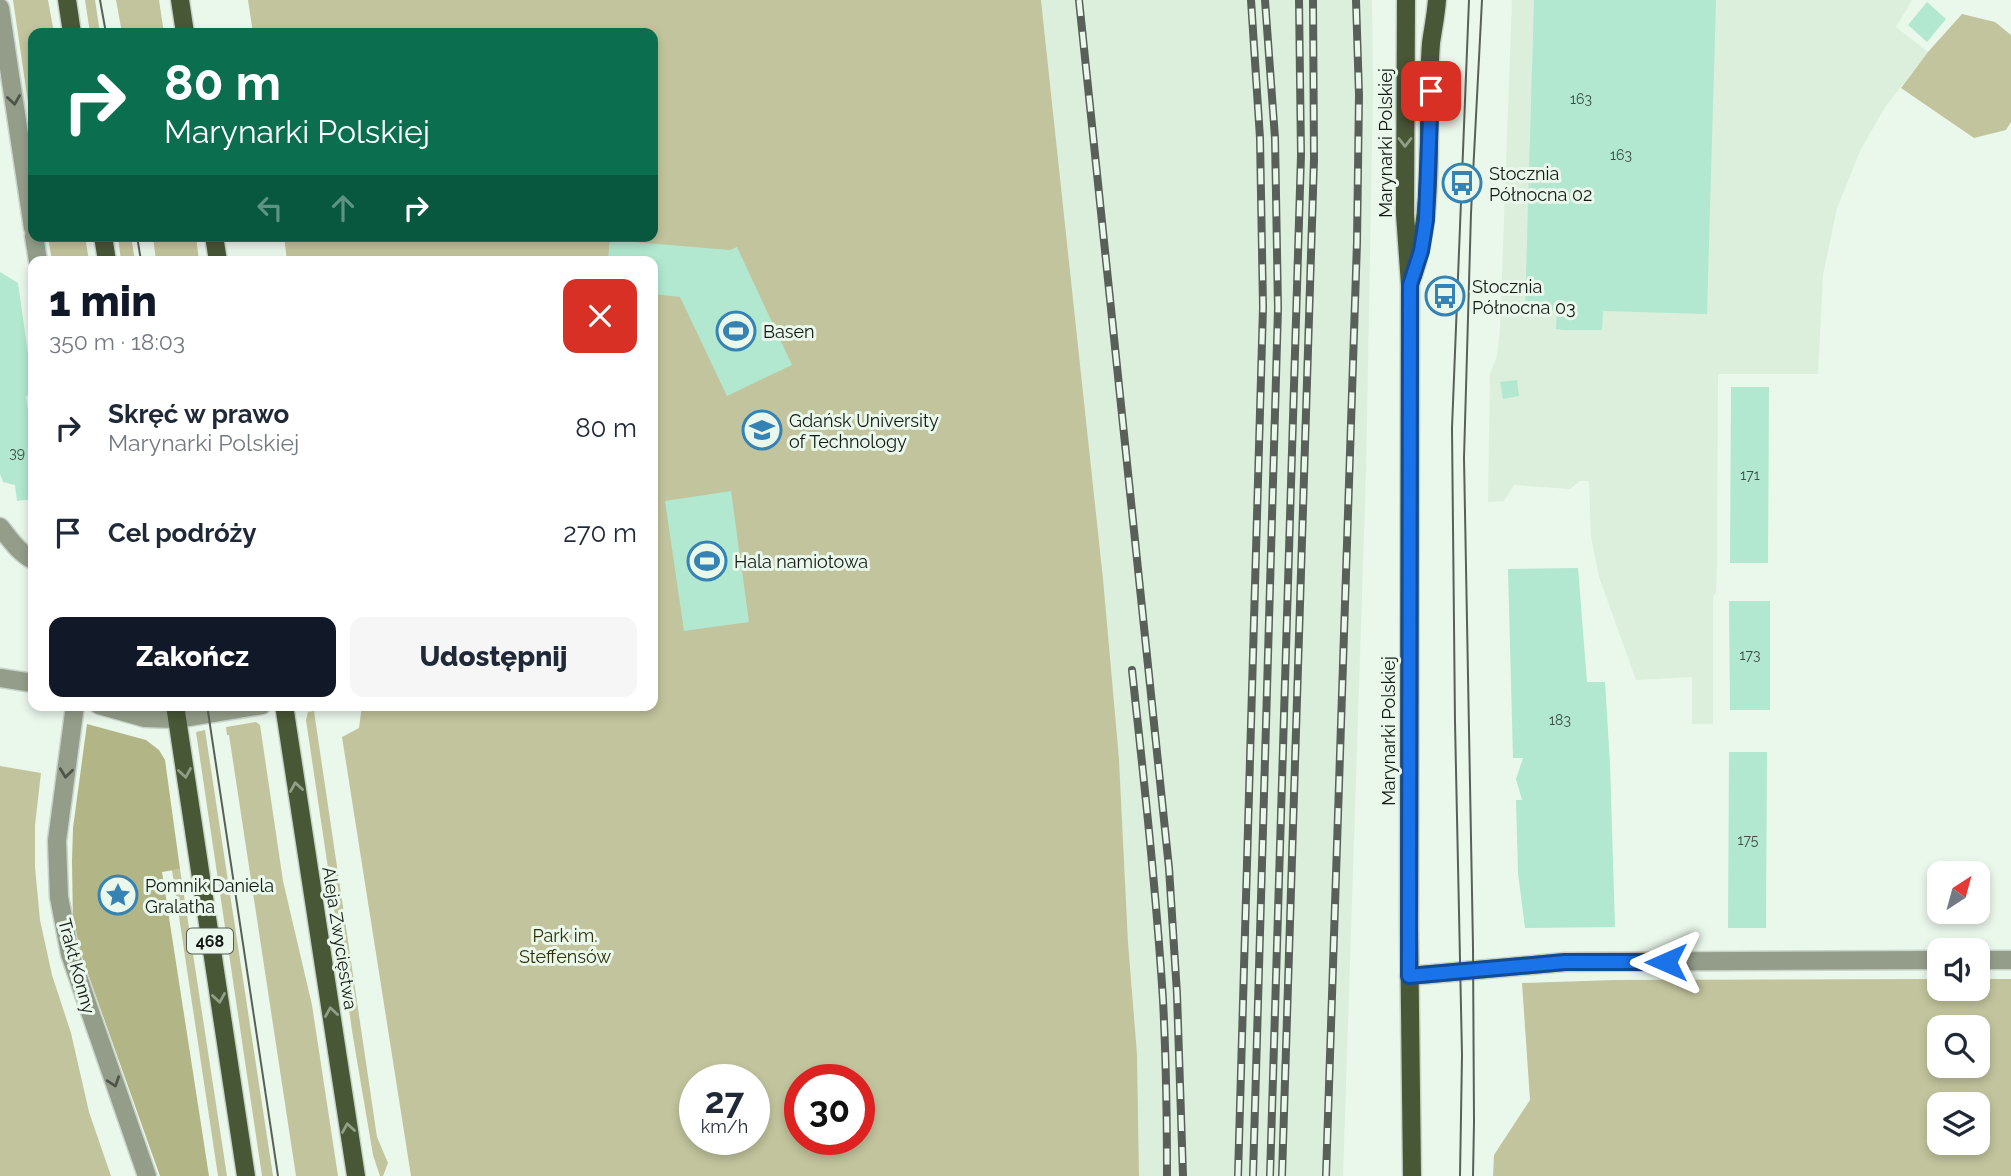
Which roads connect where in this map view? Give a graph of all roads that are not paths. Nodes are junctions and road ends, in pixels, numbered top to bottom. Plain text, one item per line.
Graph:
1 (67, 0) edge
2 (180, 0) edge
3 (1406, 0) edge
4 (1437, 0) edge
5 (0, 8) edge
6 (71, 28) edge
7 (183, 28) edge
8 (28, 195) edge
9 (1410, 285) junction
10 (0, 527) edge
11 (28, 557) edge
12 (0, 678) edge
13 (28, 681) edge
14 (74, 711) edge
15 (120, 711) edge
16 (285, 711) edge
17 (176, 712) edge
18 (1927, 960) edge
19 (1990, 960) edge
20 (2011, 960) edge
21 (1409, 976) junction
22 (146, 1176) edge
23 (246, 1176) edge
24 (356, 1176) edge
25 (1412, 1176) edge

1 - 6 main road
2 - 7 main road
3 -> 9 main road, Marynarki Polskiej
4 - 9 main road, Marynarki Polskiej
5 -> 8 street
9 - 21 main road, Marynarki Polskiej
10 - 11 street
12 - 13 street
14 -> 22 street, Trakt Konny
15 - 17 street
24 -> 16 main road, Aleja Zwycięstwa
17 -> 23 main road, 468
18 - 21 street
19 - 20 street
21 - 25 main road, Marynarki Polskiej

